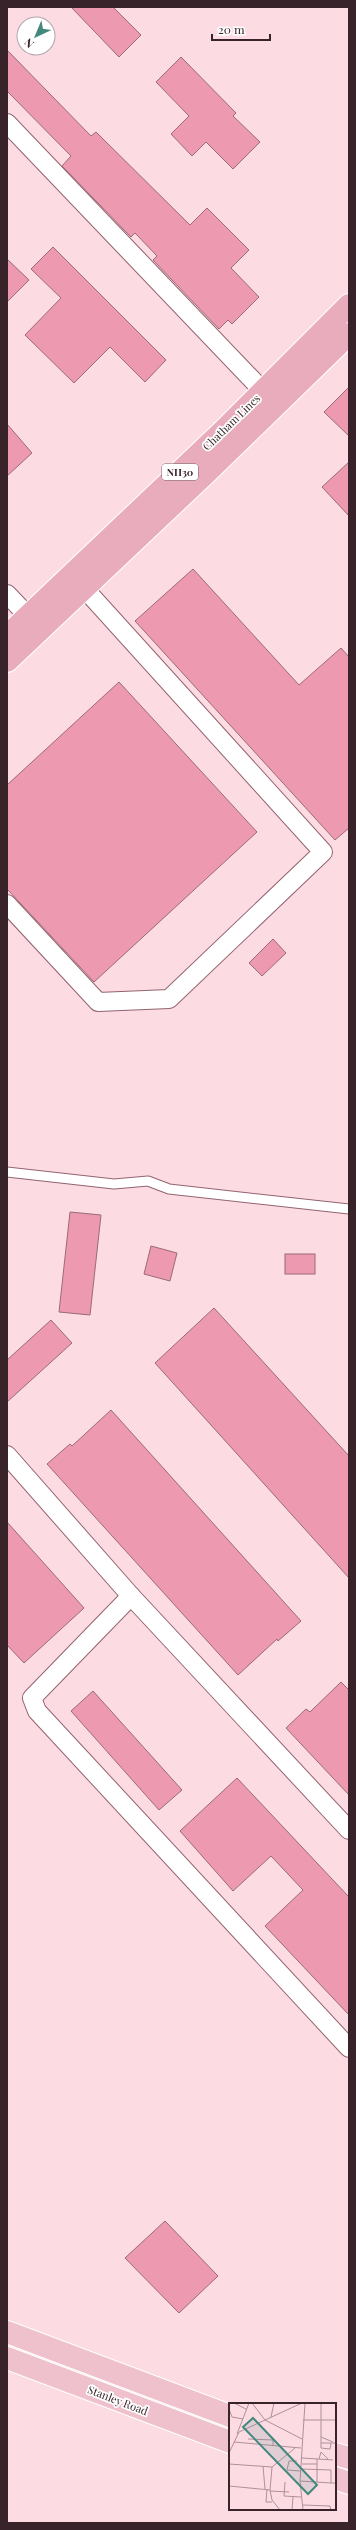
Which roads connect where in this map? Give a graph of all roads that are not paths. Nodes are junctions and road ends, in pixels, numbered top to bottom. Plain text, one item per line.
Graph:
1 (7, 123) edge
2 (349, 304) edge
3 (349, 334) edge
4 (263, 391) junction
5 (84, 588) junction
6 (7, 594) edge
7 (28, 616) junction
8 (7, 636) edge
9 (7, 661) edge
10 (7, 904) edge
11 (7, 1172) edge
12 (349, 1209) edge
13 (7, 1455) edge
14 (131, 1596) junction
15 (349, 1830) edge
16 (349, 2048) edge
17 (7, 2332) edge
18 (7, 2358) edge
19 (229, 2416) edge
20 (229, 2442) edge
21 (336, 2454) edge
22 (349, 2458) edge
23 (336, 2478) edge
24 (349, 2483) edge

1 - 4 street
2 - 4 highway, Chatham Lines / NH30
3 - 5 highway, Chatham Lines / NH30
4 - 7 highway, Chatham Lines / NH30
5 - 9 highway, Chatham Lines / NH30
5 - 10 street
6 - 7 street
7 - 8 highway, Chatham Lines / NH30
11 - 12 lane
13 - 14 street
14 - 15 street
14 - 16 street
17 - 19 main road
18 - 20 main road, Stanley Road
21 - 22 main road
23 - 24 main road

